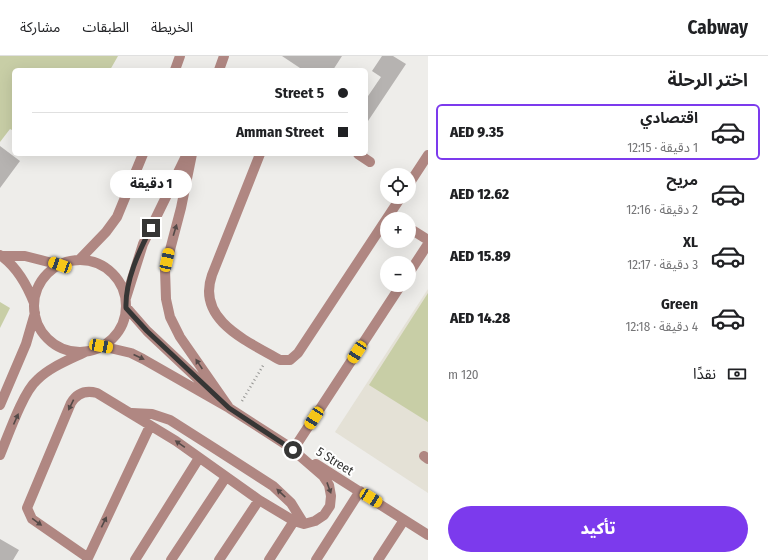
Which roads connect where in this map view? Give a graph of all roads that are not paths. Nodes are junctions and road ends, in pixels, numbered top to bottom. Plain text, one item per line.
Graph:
1 (180, 56) edge
2 (224, 56) edge
3 (175, 68) edge
4 (220, 68) edge
5 (428, 155) edge
6 (142, 156) edge
7 (186, 156) edge
8 (192, 156) edge
9 (261, 156) edge
10 (361, 156) edge
11 (370, 162) dead end
12 (416, 173) edge
13 (416, 232) edge
14 (380, 236) edge
15 (428, 240) edge
16 (428, 244) edge
17 (1, 255) edge
18 (79, 260) junction
19 (416, 262) edge
20 (60, 265) junction
21 (396, 292) edge
22 (126, 304) junction
23 (35, 308) junction
24 (101, 346) junction
25 (90, 350) junction
26 (0, 405) edge
27 (232, 410) junction
28 (132, 414) junction
29 (150, 426) junction
30 (293, 450) junction
31 (0, 455) edge
32 (199, 458) junction
33 (226, 477) junction
34 (360, 491) junction
35 (259, 500) junction
36 (404, 520) junction
37 (294, 521) junction
38 (304, 524) junction
39 (428, 535) edge
40 (86, 559) edge
41 (135, 560) edge
42 (171, 560) edge
43 (219, 560) edge
44 (269, 560) edge
45 (316, 560) edge
46 (378, 560) edge

1 - 3 street
2 - 4 street
5 - 12 street
6 - 18 street
7 - 22 street
27 -> 8 street
9 - 14 street
10 - 11 street
13 - 15 street
16 - 19 street
17 - 20 street
17 - 23 street
18 - 20 street
18 - 22 street
20 - 23 street
21 - 30 street
22 - 24 street
22 - 27 street, 5 Street
23 - 25 street
23 - 26 street
24 - 25 street
24 -> 27 street, 5 Street
31 -> 25 street
27 - 30 street, 5 Street
28 - 29 street
38 -> 28 street
28 -> 40 street
32 -> 29 street
40 -> 29 street
30 - 34 street, 5 Street
30 -> 38 street
32 - 33 street
32 - 41 street
33 - 35 street
33 - 42 street
34 - 36 street, 5 Street
34 - 45 street
35 - 37 street
35 - 43 street
36 - 39 street, 5 Street
36 - 46 street
37 - 38 street
37 - 44 street

